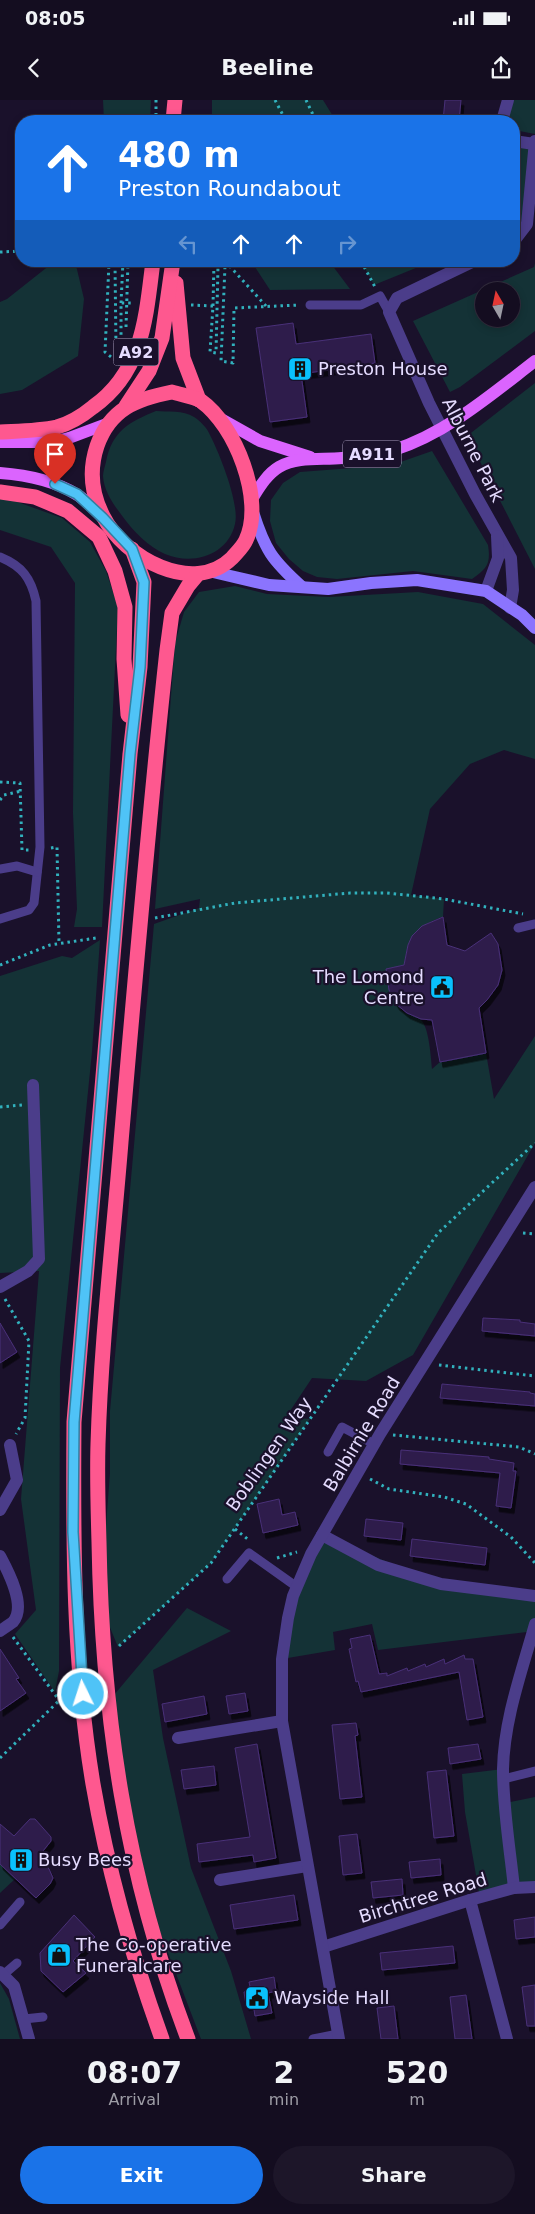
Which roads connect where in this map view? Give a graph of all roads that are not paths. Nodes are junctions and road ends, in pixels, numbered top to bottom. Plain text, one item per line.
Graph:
1 (177, 100) edge
2 (508, 100) edge
3 (174, 115) edge
4 (178, 115) edge
5 (504, 115) edge
6 (520, 141) edge
7 (535, 143) edge
8 (520, 233) edge
9 (152, 267) edge
10 (173, 267) edge
11 (175, 267) edge
12 (462, 267) edge
13 (310, 305) road end
14 (389, 312) junction
15 (535, 361) edge
16 (199, 400) junction
17 (126, 406) junction
18 (221, 419) junction
19 (109, 422) junction
20 (0, 432) edge
21 (0, 442) edge
22 (316, 458) junction
23 (0, 473) edge
24 (0, 492) edge
25 (252, 505) junction
26 (103, 518) junction
27 (497, 532) junction
28 (132, 549) junction
29 (0, 557) edge
30 (205, 573) junction
31 (302, 587) junction
32 (486, 591) junction
33 (510, 608) junction
34 (535, 628) edge
35 (130, 754) junction
36 (0, 869) edge
37 (37, 872) junction
38 (0, 918) edge
39 (535, 924) edge
40 (518, 928) dead end
41 (33, 1085) dead end
42 (535, 1187) edge
43 (2, 1292) edge
44 (377, 1439) junction
45 (10, 1445) road end
46 (328, 1452) dead end
47 (0, 1510) edge
48 (322, 1535) junction
49 (0, 1556) edge
50 (228, 1579) dead end
51 (297, 1587) junction
52 (535, 1596) edge
53 (535, 1624) edge
54 (3, 1629) edge
55 (282, 1721) junction
56 (178, 1738) dead end
57 (535, 1771) edge
58 (504, 1779) junction
59 (307, 1866) junction
60 (220, 1880) dead end
61 (535, 1887) edge
62 (514, 1888) junction
63 (470, 1900) junction
64 (20, 1902) dead end
65 (0, 1925) edge
66 (322, 1948) junction
67 (17, 1963) dead end
68 (1, 1974) edge
69 (43, 2017) dead end
70 (24, 2019) junction
71 (339, 2037) edge
72 (29, 2039) edge
73 (162, 2039) edge
74 (188, 2039) edge
75 (317, 2039) edge
76 (507, 2039) edge

1 - 3 highway
1 - 4 highway
2 - 5 street
6 - 7 street
7 - 8 street
9 - 20 highway, A92
10 - 17 highway, A92
11 - 16 highway, A92
12 - 14 street
13 - 14 lane
14 - 27 street, Alburne Park
15 - 22 main road, A911
16 - 17 highway, A92
16 - 18 highway, A92
17 - 19 highway, A92
18 - 22 main road, A911
18 - 25 highway, A92
19 - 21 main road
19 - 26 highway, A92
22 - 25 main road, A911
23 - 26 main road
24 - 35 highway, A92
25 - 30 highway, A92
25 - 31 street
26 - 28 highway, A92
27 - 32 street, Alburne Park
27 - 33 street, Alburne Park
28 - 30 highway, A92
28 - 35 highway, A92
29 - 37 lane
30 - 31 street
30 - 74 highway, A92
31 - 32 street
32 - 33 street
33 - 34 street
35 - 73 highway, A92
36 - 37 lane
37 - 38 lane
39 - 40 lane
41 - 43 street
42 - 44 street, Balbirnie Road
44 - 46 lane
44 - 48 street, Balbirnie Road
45 - 47 street
48 - 51 street, Balbirnie Road
48 - 52 street
49 - 54 street
50 - 51 lane
51 - 55 street, Balbirnie Road
53 - 58 street
55 - 56 street
55 - 59 street, Balbirnie Road
57 - 58 lane
58 - 62 street
59 - 60 street
59 - 66 street, Balbirnie Road
61 - 62 street, Birchtree Road
62 - 63 street, Birchtree Road
63 - 66 street, Birchtree Road
63 - 76 street
64 - 65 lane
66 - 71 street, Balbirnie Road
67 - 68 lane
68 - 70 street
69 - 70 lane
70 - 72 street
71 - 75 lane

